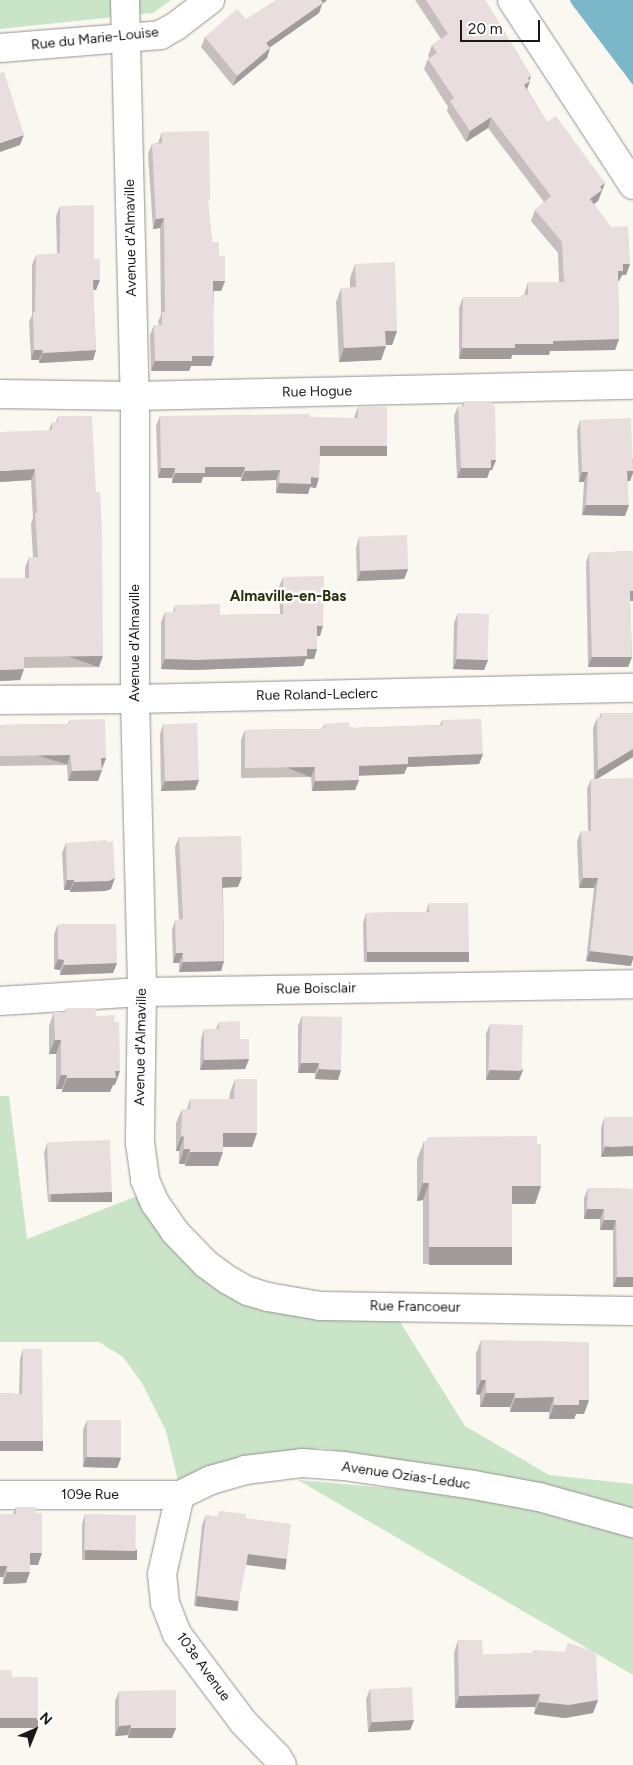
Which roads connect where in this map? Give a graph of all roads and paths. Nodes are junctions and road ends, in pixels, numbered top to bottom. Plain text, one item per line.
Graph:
1 (125, 0) edge
2 (210, 0) edge
3 (512, 0) edge
4 (126, 37) junction
5 (0, 48) edge
6 (633, 185) edge
7 (633, 385) edge
8 (0, 394) edge
9 (134, 396) junction
10 (633, 688) edge
11 (135, 699) junction
12 (0, 700) edge
13 (633, 984) edge
14 (142, 992) junction
15 (0, 1001) edge
16 (206, 1264) joint
17 (633, 1311) edge
18 (0, 1495) edge
19 (180, 1495) junction
20 (633, 1523) edge
21 (282, 1765) edge

1 - 4 street, Avenue d'Almaville
2 - 4 street, Rue du Marie-Louise
3 - 6 street
4 - 5 street, Rue du Marie-Louise
4 - 9 street, Avenue d'Almaville
7 - 9 street, Rue Hogue
8 - 9 street, Rue Hogue
9 - 11 street, Avenue d'Almaville
10 - 11 street, Rue Roland-Leclerc
11 - 12 street, Rue Roland-Leclerc
11 - 14 street, Avenue d'Almaville
13 - 14 street, Rue Boisclair
14 - 15 street, Rue Boisclair
14 - 16 street, Avenue d'Almaville
16 - 17 street, Rue Francoeur
18 - 19 street, 109e Rue
19 - 20 street, Avenue Ozias-Leduc
19 - 21 street, 103e Avenue

